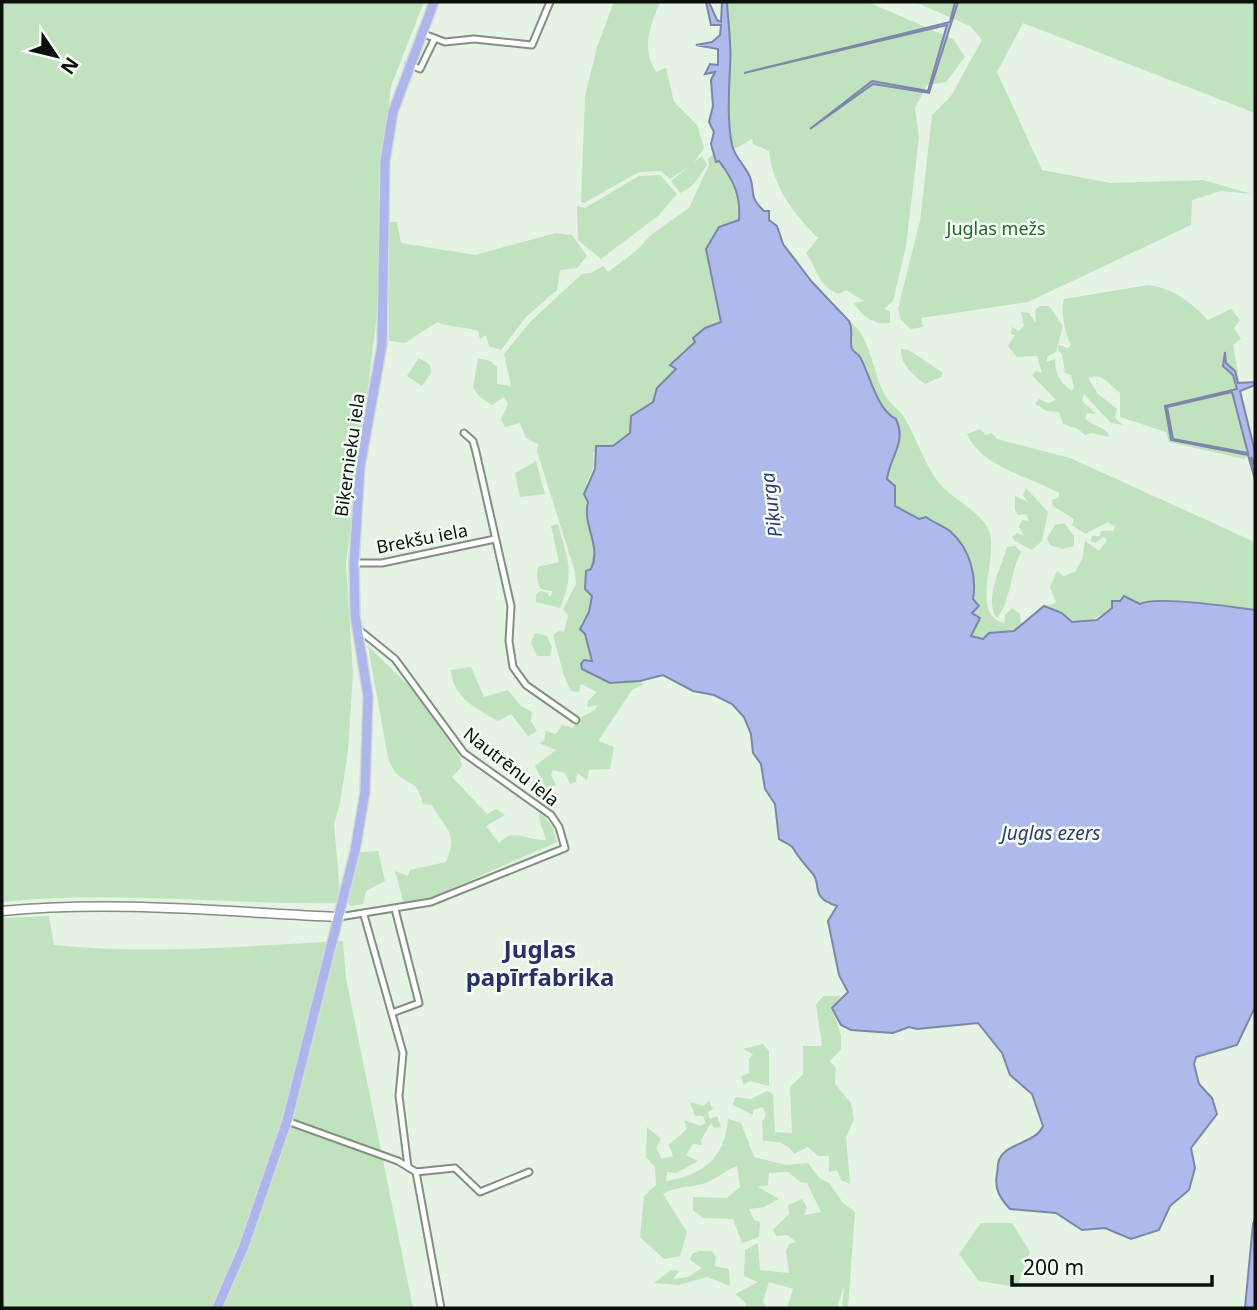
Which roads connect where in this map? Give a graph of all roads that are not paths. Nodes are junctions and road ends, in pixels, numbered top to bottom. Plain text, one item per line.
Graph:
1 (434, 2) edge
2 (550, 2) edge
3 (421, 33) junction
4 (434, 40) junction
5 (410, 64) junction
6 (464, 432) dead end
7 (495, 539) junction
8 (354, 563) junction
9 (358, 629) junction
10 (576, 720) dead end
11 (395, 909) junction
12 (2, 911) edge
13 (364, 915) junction
14 (339, 917) junction
15 (393, 1013) junction
16 (287, 1121) junction
17 (408, 1167) junction
18 (416, 1172) junction
19 (529, 1172) dead end
20 (220, 1307) edge
21 (441, 1308) edge

1 - 3 main road, Biķernieku iela
2 - 4 street
3 - 4 street
3 - 5 main road, Biķernieku iela
4 - 5 street
5 - 8 main road, Biķernieku iela
6 - 7 street, Brekšu iela
7 - 8 street, Brekšu iela
7 - 10 street, Brekšu iela
8 - 9 main road, Biķernieku iela
9 - 11 street, Nautrēnu iela
9 - 14 main road, Biķernieku iela
11 - 13 street, Nautrēnu iela
11 - 15 street
12 - 14 main road
13 - 14 street, Nautrēnu iela
13 - 15 street
14 - 16 main road, Biķernieku iela
15 - 17 street
16 - 17 street
16 - 20 main road, Biķernieku iela
17 - 18 street
18 - 19 street
18 - 21 street

